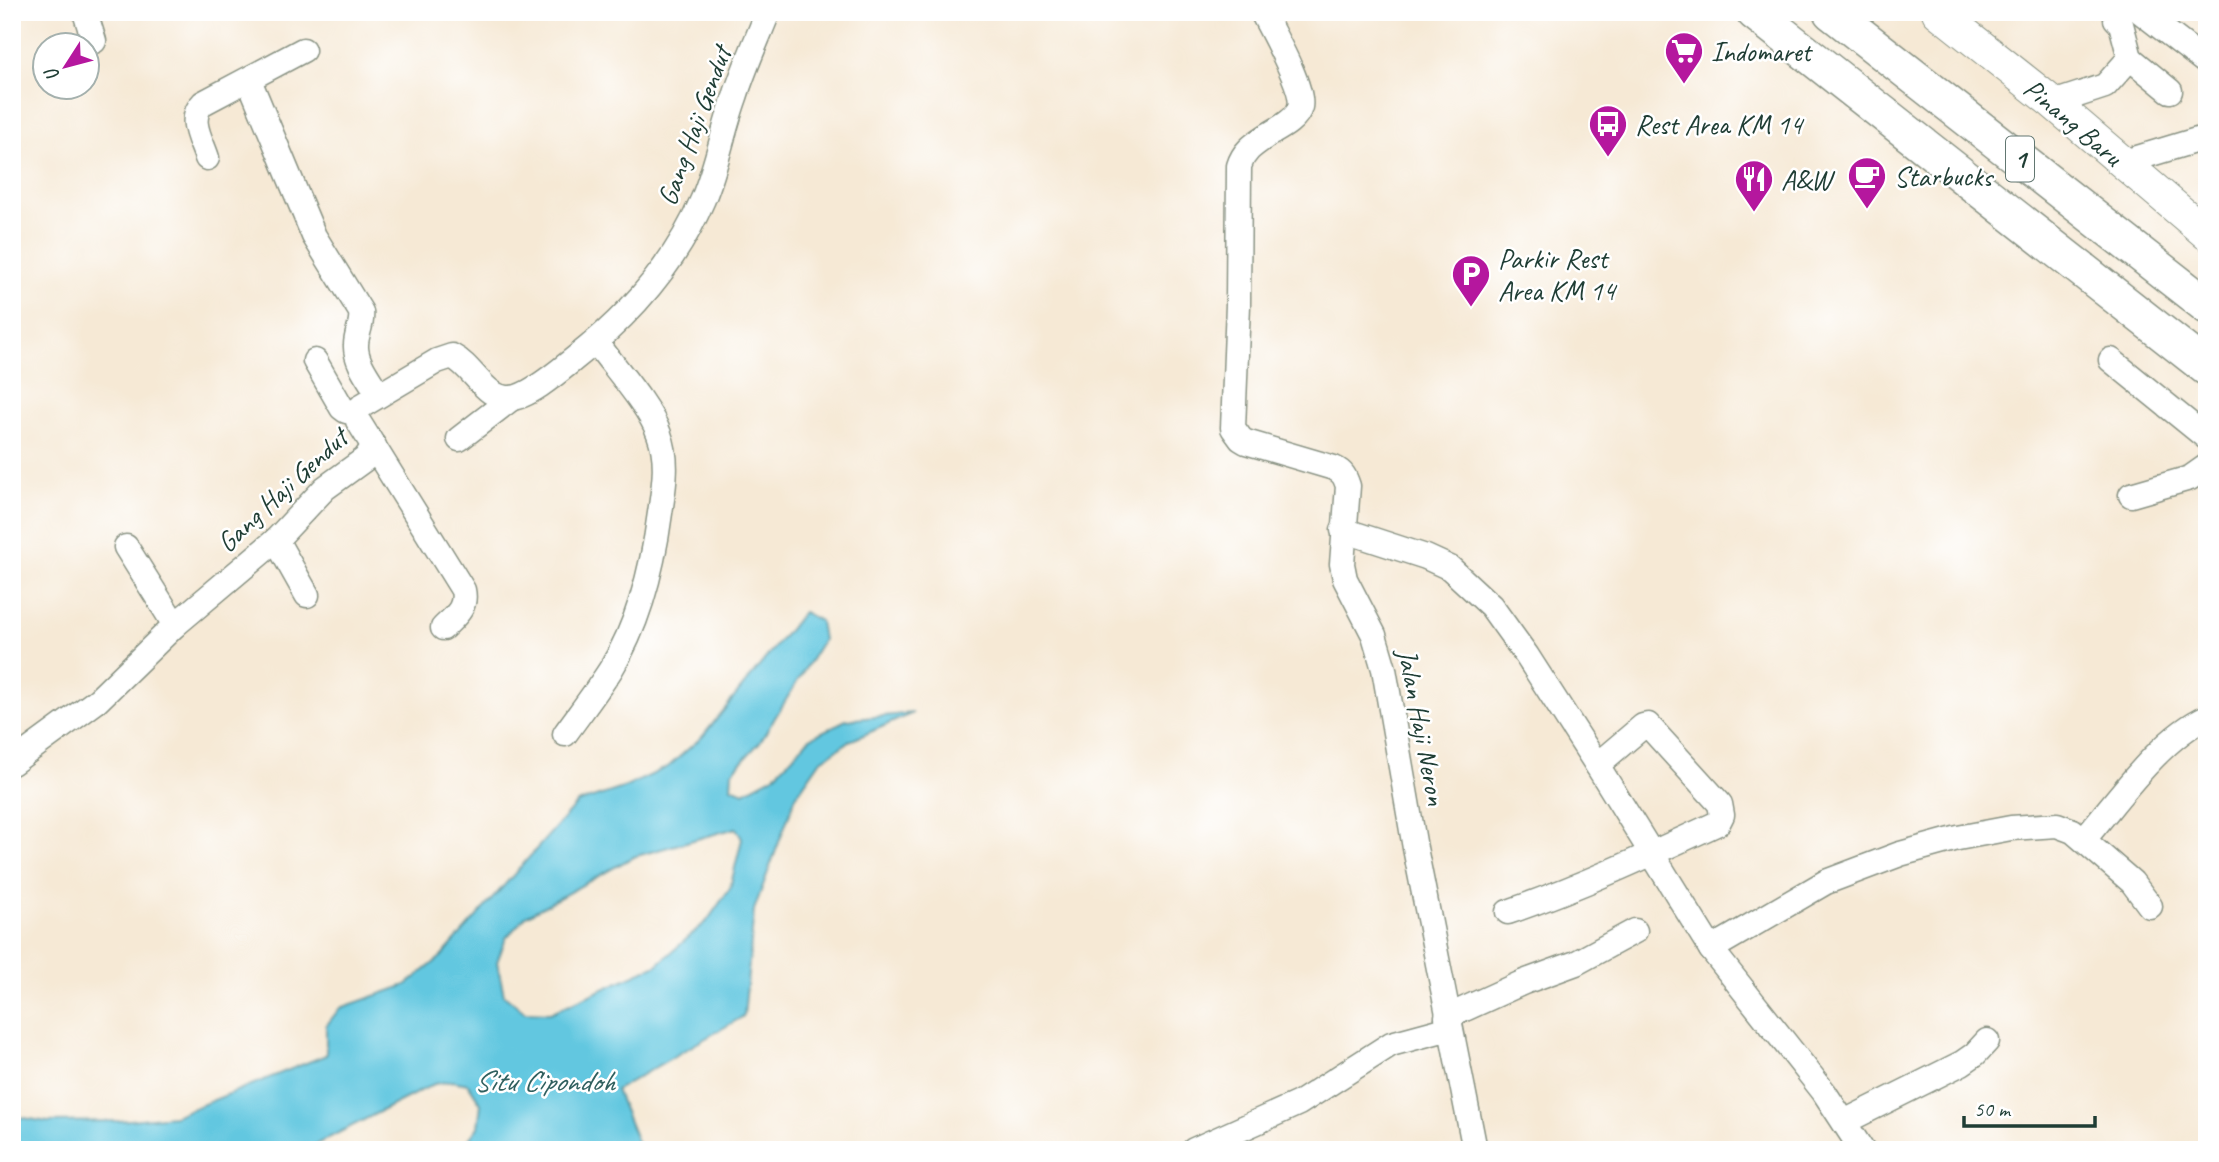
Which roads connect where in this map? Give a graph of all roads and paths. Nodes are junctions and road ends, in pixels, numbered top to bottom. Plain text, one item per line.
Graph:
1 (85, 12) edge
2 (768, 12) edge
3 (1262, 12) edge
4 (1754, 12) edge
5 (1831, 12) edge
6 (1938, 12) edge
7 (2126, 16) edge
8 (91, 32) edge
9 (303, 50) dead end
10 (2130, 58) junction
11 (2207, 62) edge
12 (249, 80) junction
13 (2170, 91) dead end
14 (2053, 103) junction
15 (2207, 137) edge
16 (208, 158) dead end
17 (2121, 163) junction
18 (2207, 234) edge
19 (2207, 306) edge
20 (596, 342) junction
21 (2111, 360) dead end
22 (315, 361) dead end
23 (2207, 368) edge
24 (379, 396) junction
25 (512, 398) junction
26 (356, 412) junction
27 (2207, 438) edge
28 (458, 439) dead end
29 (374, 446) junction
30 (2207, 466) edge
31 (2131, 495) dead end
32 (1343, 530) junction
33 (276, 540) junction
34 (125, 547) dead end
35 (307, 596) dead end
36 (175, 625) junction
37 (443, 628) dead end
38 (2207, 718) edge
39 (565, 734) dead end
40 (12, 763) edge
41 (1597, 765) junction
42 (2084, 839) junction
43 (1653, 853) junction
44 (2150, 906) dead end
45 (1508, 912) dead end
46 (1635, 931) dead end
47 (1711, 949) junction
48 (1448, 1023) junction
49 (1987, 1041) dead end
50 (1844, 1122) junction
51 (1194, 1150) edge
52 (1475, 1150) edge
53 (1862, 1150) edge

1 - 8 street
2 - 20 street, Gang Haji Gendut
3 - 32 street, Jalan Haji Neron
4 - 23 highway, 1
5 - 19 highway, 1
6 - 14 main road, Pinang Baru
7 - 10 street
7 - 11 street
9 - 12 street
10 - 13 street
10 - 14 street
12 - 16 street
12 - 24 street
14 - 17 main road, Pinang Baru
15 - 17 street
17 - 18 main road, Pinang Baru
20 - 25 street, Gang Haji Gendut
20 - 39 street
21 - 27 street
22 - 26 street
24 - 25 street, Gang Haji Gendut
24 - 26 street, Gang Haji Gendut
25 - 28 street
26 - 29 street, Gang Haji Gendut
29 - 33 street, Gang Haji Gendut
29 - 37 street
30 - 31 street
32 - 41 street
32 - 48 street, Jalan Haji Neron
33 - 35 street
33 - 36 street, Gang Haji Gendut
34 - 36 street
36 - 40 street, Gang Haji Gendut
38 - 42 street
41 - 43 street
41 - 43 street
42 - 44 street
42 - 47 street
43 - 45 street
43 - 47 street
46 - 48 street
47 - 50 street
48 - 51 street
48 - 52 street, Jalan Haji Neron
49 - 50 street
50 - 53 street

